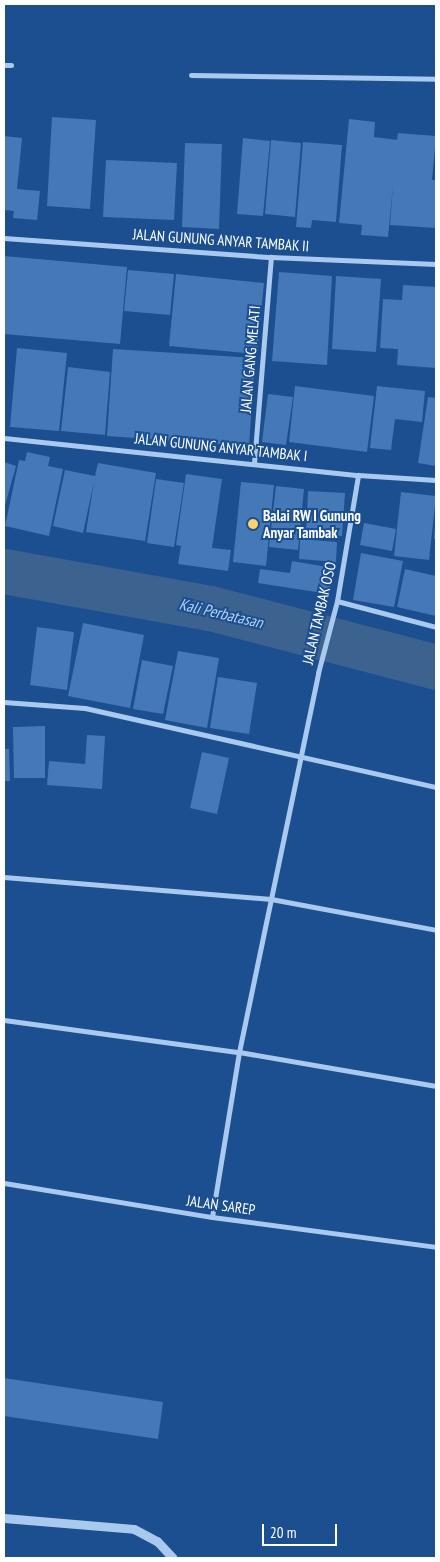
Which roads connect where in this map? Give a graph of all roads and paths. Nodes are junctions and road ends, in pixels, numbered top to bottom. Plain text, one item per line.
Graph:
1 (4, 65) edge
2 (11, 65) dead end
3 (190, 75) dead end
4 (436, 79) edge
5 (4, 238) edge
6 (271, 257) junction
7 (436, 264) edge
8 (4, 438) edge
9 (254, 463) junction
10 (358, 475) junction
11 (436, 480) edge
12 (337, 601) junction
13 (436, 627) edge
14 (4, 702) edge
15 (301, 755) junction
16 (436, 787) edge
17 (4, 877) edge
18 (271, 899) junction
19 (436, 930) edge
20 (4, 1020) edge
21 (239, 1052) junction
22 (436, 1086) edge
23 (4, 1183) edge
24 (212, 1217) junction
25 (436, 1248) edge
26 (4, 1518) edge
27 (173, 1558) edge

1 - 2 street
3 - 4 street
5 - 6 street, JALAN GUNUNG ANYAR TAMBAK II
6 - 7 street, JALAN GUNUNG ANYAR TAMBAK II
6 - 9 street, JALAN GANG MELATI
8 - 9 street, JALAN GUNUNG ANYAR TAMBAK I
9 - 10 street, JALAN GUNUNG ANYAR TAMBAK I
10 - 11 street, JALAN GUNUNG ANYAR TAMBAK I
10 - 12 street, JALAN TAMBAK OSO
12 - 13 street
12 - 15 street, JALAN TAMBAK OSO
14 - 15 street
15 - 16 street
15 - 18 street, JALAN TAMBAK OSO
17 - 18 street
18 - 19 street
18 - 21 street, JALAN TAMBAK OSO
20 - 21 street
21 - 22 street
21 - 24 street, JALAN TAMBAK OSO
23 - 24 street, JALAN SAREP
24 - 25 street, JALAN SAREP
26 - 27 street

